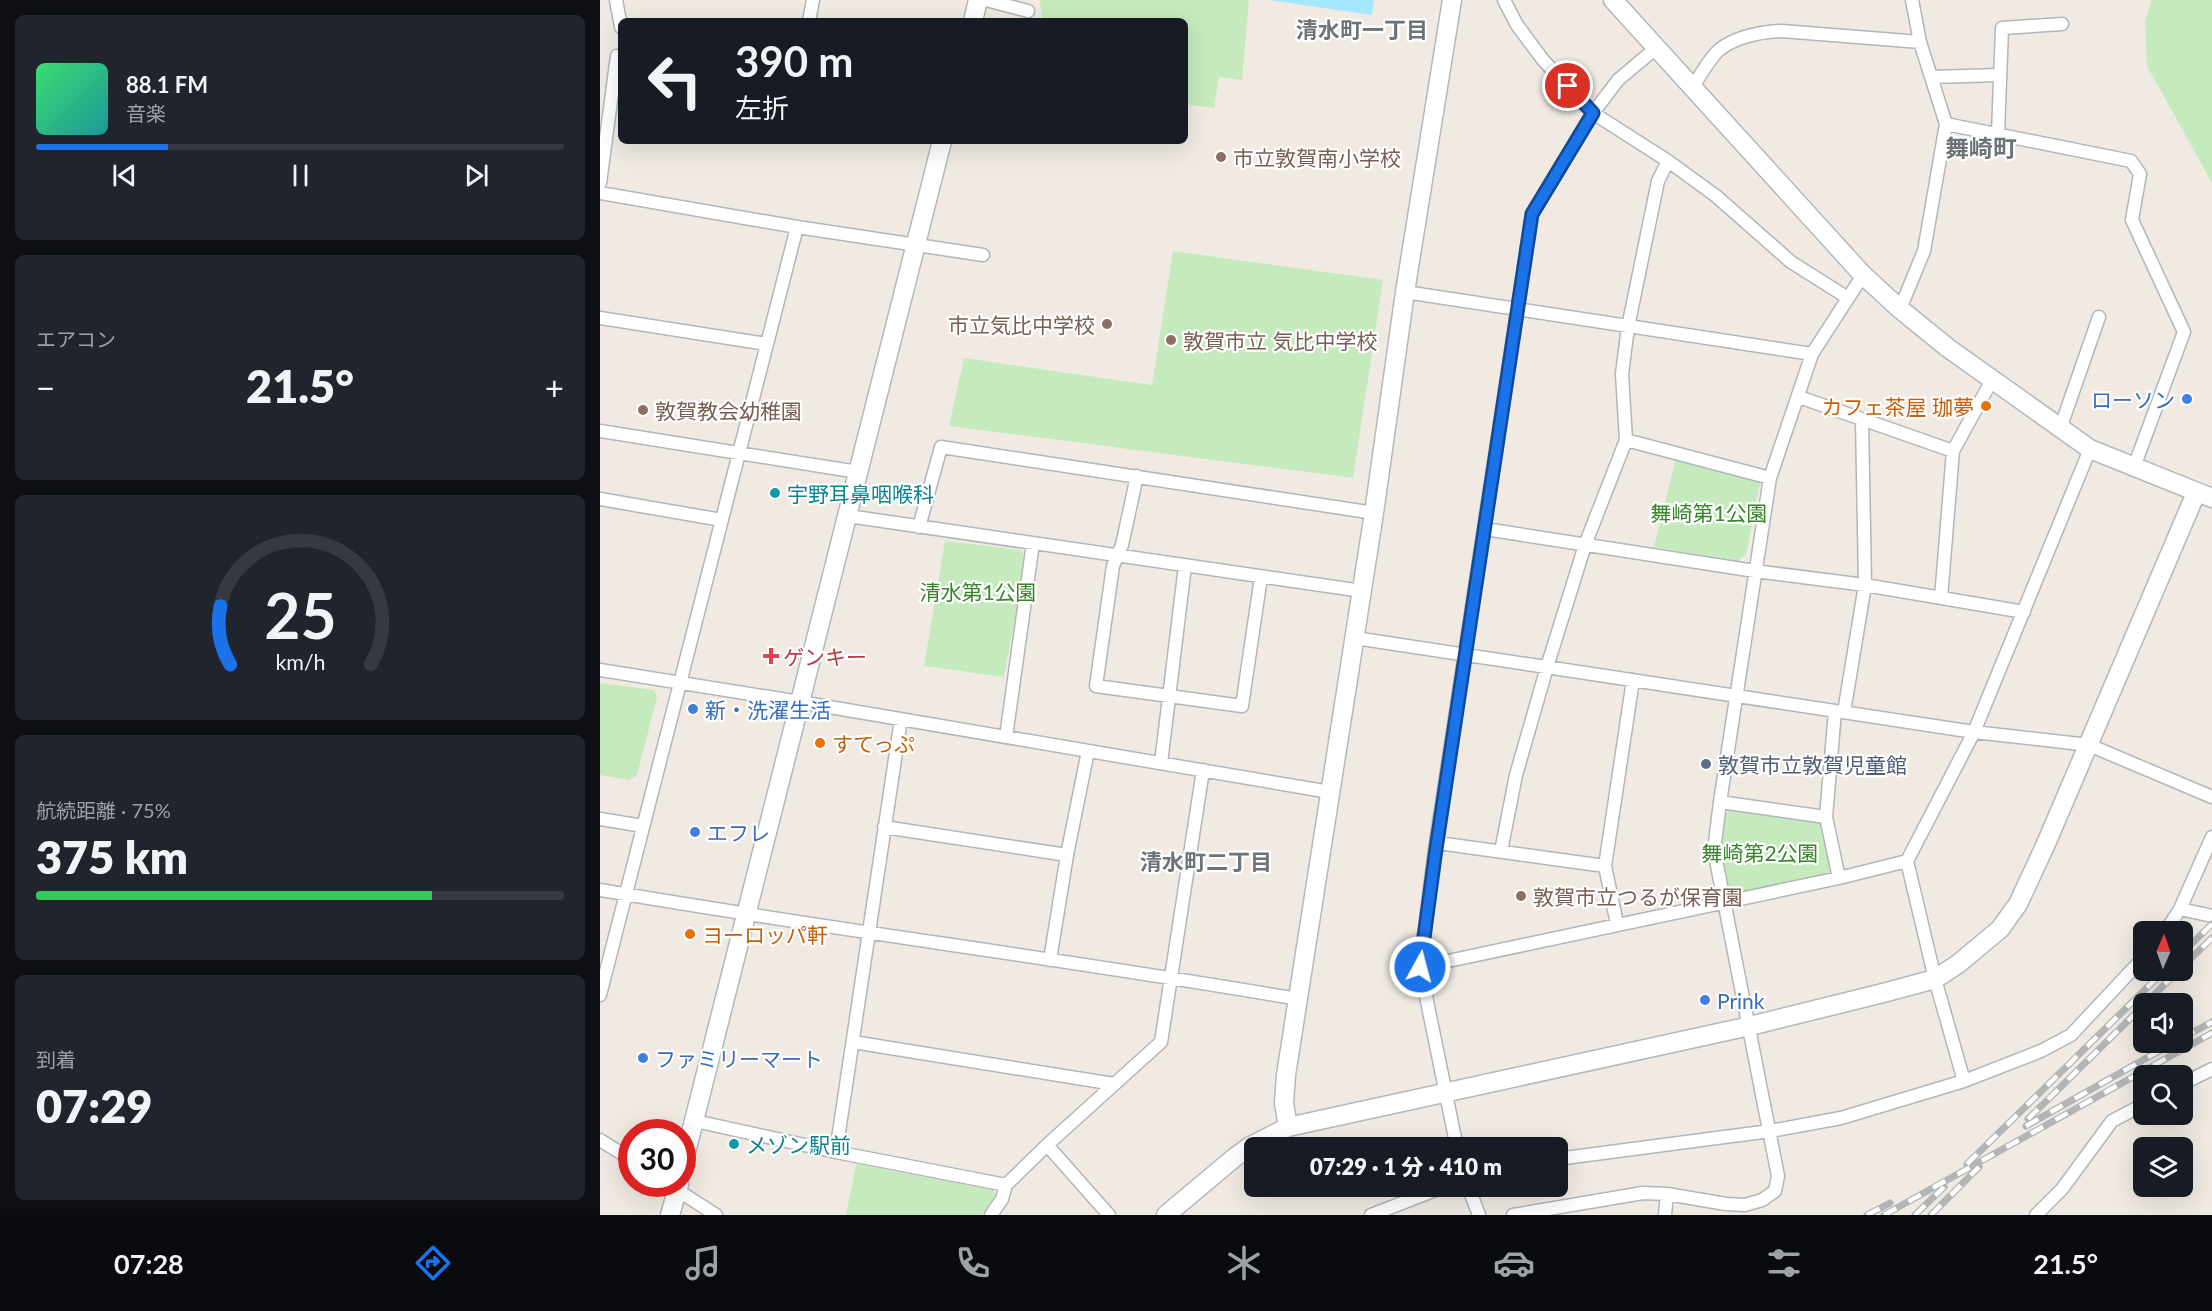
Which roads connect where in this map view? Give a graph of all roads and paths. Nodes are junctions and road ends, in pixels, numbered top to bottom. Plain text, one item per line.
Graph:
1 (616, 0) edge
2 (813, 0) edge
3 (978, 0) edge
4 (986, 0) edge
5 (1452, 0) edge
6 (1504, 0) edge
7 (1613, 0) edge
8 (1912, 0) edge
9 (1028, 11) dead end
10 (619, 18) edge
11 (810, 18) edge
12 (974, 18) edge
13 (2062, 24) dead end
14 (1920, 42) junction
15 (1656, 48) junction
16 (618, 56) edge
17 (2000, 75) junction
18 (1932, 77) junction
19 (1692, 88) junction
20 (1593, 113) junction
21 (1946, 124) junction
22 (1998, 133) junction
23 (941, 144) edge
24 (1668, 161) junction
25 (600, 183) edge
26 (600, 193) edge
27 (797, 227) junction
28 (915, 246) junction
29 (983, 255) dead end
30 (1863, 275) junction
31 (1406, 292) junction
32 (1848, 298) junction
33 (1900, 309) junction
34 (1519, 310) junction
35 (2099, 317) dead end
36 (600, 318) edge
37 (1628, 327) junction
38 (766, 344) junction
39 (1812, 354) junction
40 (1992, 380) junction
41 (1799, 397) junction
42 (1862, 419) junction
43 (2060, 429) junction
44 (600, 431) edge
45 (1626, 440) junction
46 (2090, 449) junction
47 (1953, 451) junction
48 (739, 453) junction
49 (2134, 467) junction
50 (858, 472) junction
51 (1137, 476) junction
52 (1770, 478) junction
53 (2204, 495) edge
54 (600, 499) edge
55 (1374, 513) junction
56 (848, 516) junction
57 (722, 520) junction
58 (918, 527) junction
59 (1485, 530) junction
60 (1033, 543) junction
61 (1585, 545) junction
62 (1117, 556) junction
63 (1185, 566) junction
64 (1755, 571) junction
65 (1261, 577) junction
66 (1865, 585) junction
67 (1362, 591) junction
68 (1941, 598) junction
69 (2024, 612) junction
70 (1355, 638) junction
71 (1466, 655) junction
72 (1547, 668) junction
73 (600, 670) edge
74 (1633, 680) junction
75 (681, 684) junction
76 (1169, 696) junction
77 (1737, 696) junction
78 (800, 702) junction
79 (1840, 712) junction
80 (901, 719) junction
81 (1974, 732) junction
82 (1006, 737) junction
83 (2089, 745) junction
84 (1088, 751) junction
85 (1161, 763) junction
86 (1203, 771) junction
87 (1330, 792) junction
88 (2212, 797) edge
89 (1720, 802) junction
90 (1827, 817) junction
91 (600, 819) edge
92 (643, 826) junction
93 (884, 827) junction
94 (2212, 837) edge
95 (1438, 843) junction
96 (1501, 851) junction
97 (1067, 855) junction
98 (1907, 861) junction
99 (1605, 866) junction
100 (1839, 878) junction
101 (600, 890) edge
102 (625, 894) junction
103 (1724, 902) junction
104 (2180, 909) junction
105 (747, 913) junction
106 (2212, 916) edge
107 (2172, 921) edge
108 (1617, 924) junction
109 (870, 933) junction
110 (1050, 960) junction
111 (1420, 967) junction
112 (2133, 969) edge
113 (1171, 977) junction
114 (1935, 979) junction
115 (600, 995) edge
116 (1298, 999) junction
117 (1750, 1026) junction
118 (853, 1042) junction
119 (2212, 1069) edge
120 (2193, 1078) edge
121 (1964, 1081) junction
122 (1114, 1084) junction
123 (1445, 1092) junction
124 (2133, 1110) edge
125 (696, 1119) edge
126 (696, 1121) edge
127 (1288, 1127) junction
128 (1770, 1131) junction
129 (1455, 1137) edge
130 (600, 1140) edge
131 (1047, 1145) junction
132 (618, 1151) edge
133 (836, 1152) junction
134 (1568, 1158) edge
135 (1006, 1185) junction
136 (1667, 1194) junction
137 (672, 1197) edge
138 (691, 1197) edge
139 (1418, 1197) edge
140 (1472, 1197) edge
141 (670, 1215) edge
142 (716, 1215) edge
143 (991, 1215) edge
144 (1109, 1215) edge
145 (1166, 1215) edge
146 (1371, 1215) edge
147 (1479, 1215) edge
148 (1513, 1215) edge
149 (1665, 1215) edge
150 (2036, 1215) edge

1 - 10 street
2 - 11 street
3 - 12 street
4 - 9 street
5 - 31 street
6 - 20 street
7 - 15 street
8 - 14 street
13 - 17 street
14 - 18 street
14 - 19 street
15 - 19 street
15 - 20 street
16 - 25 street
17 - 18 street
17 - 22 street
18 - 21 street
19 - 30 street
20 - 24 street
20 - 34 street
21 - 22 street
21 - 33 street
22 - 49 street
23 - 28 street
24 - 32 street
24 - 37 street
26 - 27 street
27 - 28 street
27 - 38 street
28 - 29 street
28 - 50 street
30 - 32 street
30 - 33 street
31 - 34 street
31 - 55 street
32 - 39 street
33 - 40 street
34 - 37 street
34 - 59 street
35 - 43 street
36 - 38 street
37 - 39 street
37 - 45 street
38 - 48 street
39 - 41 street
40 - 43 street
40 - 47 street
41 - 42 street
41 - 52 street
42 - 47 street
42 - 66 street
43 - 46 street
44 - 48 street
45 - 52 street
45 - 61 street
46 - 49 street
46 - 69 street
47 - 68 street
48 - 50 street
48 - 57 street
49 - 53 street
50 - 56 street
51 - 55 street
51 - 58 street
51 - 62 street
52 - 64 street
53 - 83 street
54 - 57 street
55 - 67 street
56 - 58 street
56 - 78 street
57 - 75 street
58 - 60 street
59 - 61 street
59 - 71 street
60 - 62 street
60 - 82 street
61 - 64 street
61 - 72 street
62 - 63 street
62 - 76 street
63 - 65 street
63 - 76 street
64 - 66 street
64 - 77 street
65 - 67 street
65 - 76 street
66 - 68 street
66 - 79 street
67 - 70 street
68 - 69 street
69 - 81 street
70 - 71 street
70 - 87 street
71 - 72 street
71 - 95 street
72 - 74 street
72 - 96 street
73 - 75 street
74 - 77 street
74 - 99 street
75 - 78 street
75 - 92 street
76 - 85 street
77 - 79 street
77 - 89 street
78 - 80 street
78 - 105 street
79 - 81 street
79 - 90 street
80 - 82 street
80 - 93 street
81 - 83 street
81 - 98 street
82 - 84 street
83 - 88 street
83 - 114 street
84 - 85 street
84 - 97 street
85 - 86 street
86 - 87 street
86 - 113 street
87 - 116 street
89 - 90 street
89 - 103 street
90 - 100 street
91 - 92 street
92 - 102 street
93 - 97 street
93 - 109 street
94 - 104 street
95 - 96 street
95 - 111 street
96 - 99 street
97 - 110 street
98 - 100 street
98 - 114 street
99 - 108 street
100 - 103 street
101 - 102 street
102 - 105 street
102 - 115 street
103 - 108 street
103 - 117 street
104 - 106 street
104 - 107 street
105 - 109 street
105 - 125 street
108 - 111 street
109 - 110 street
109 - 118 street
110 - 113 street
111 - 123 street
112 - 121 street
113 - 116 street
113 - 122 street
114 - 117 street
114 - 121 street
116 - 127 street
117 - 123 street
117 - 128 street
118 - 122 street
118 - 133 street
119 - 120 street
121 - 128 street
122 - 131 street
123 - 127 street
123 - 129 street
124 - 150 street
126 - 133 street
127 - 145 street
128 - 134 street
128 - 136 street
130 - 132 street
131 - 135 street
131 - 144 street
133 - 135 street
135 - 143 street
136 - 148 street
136 - 149 street
137 - 141 street
138 - 142 street
139 - 146 street
140 - 147 street

